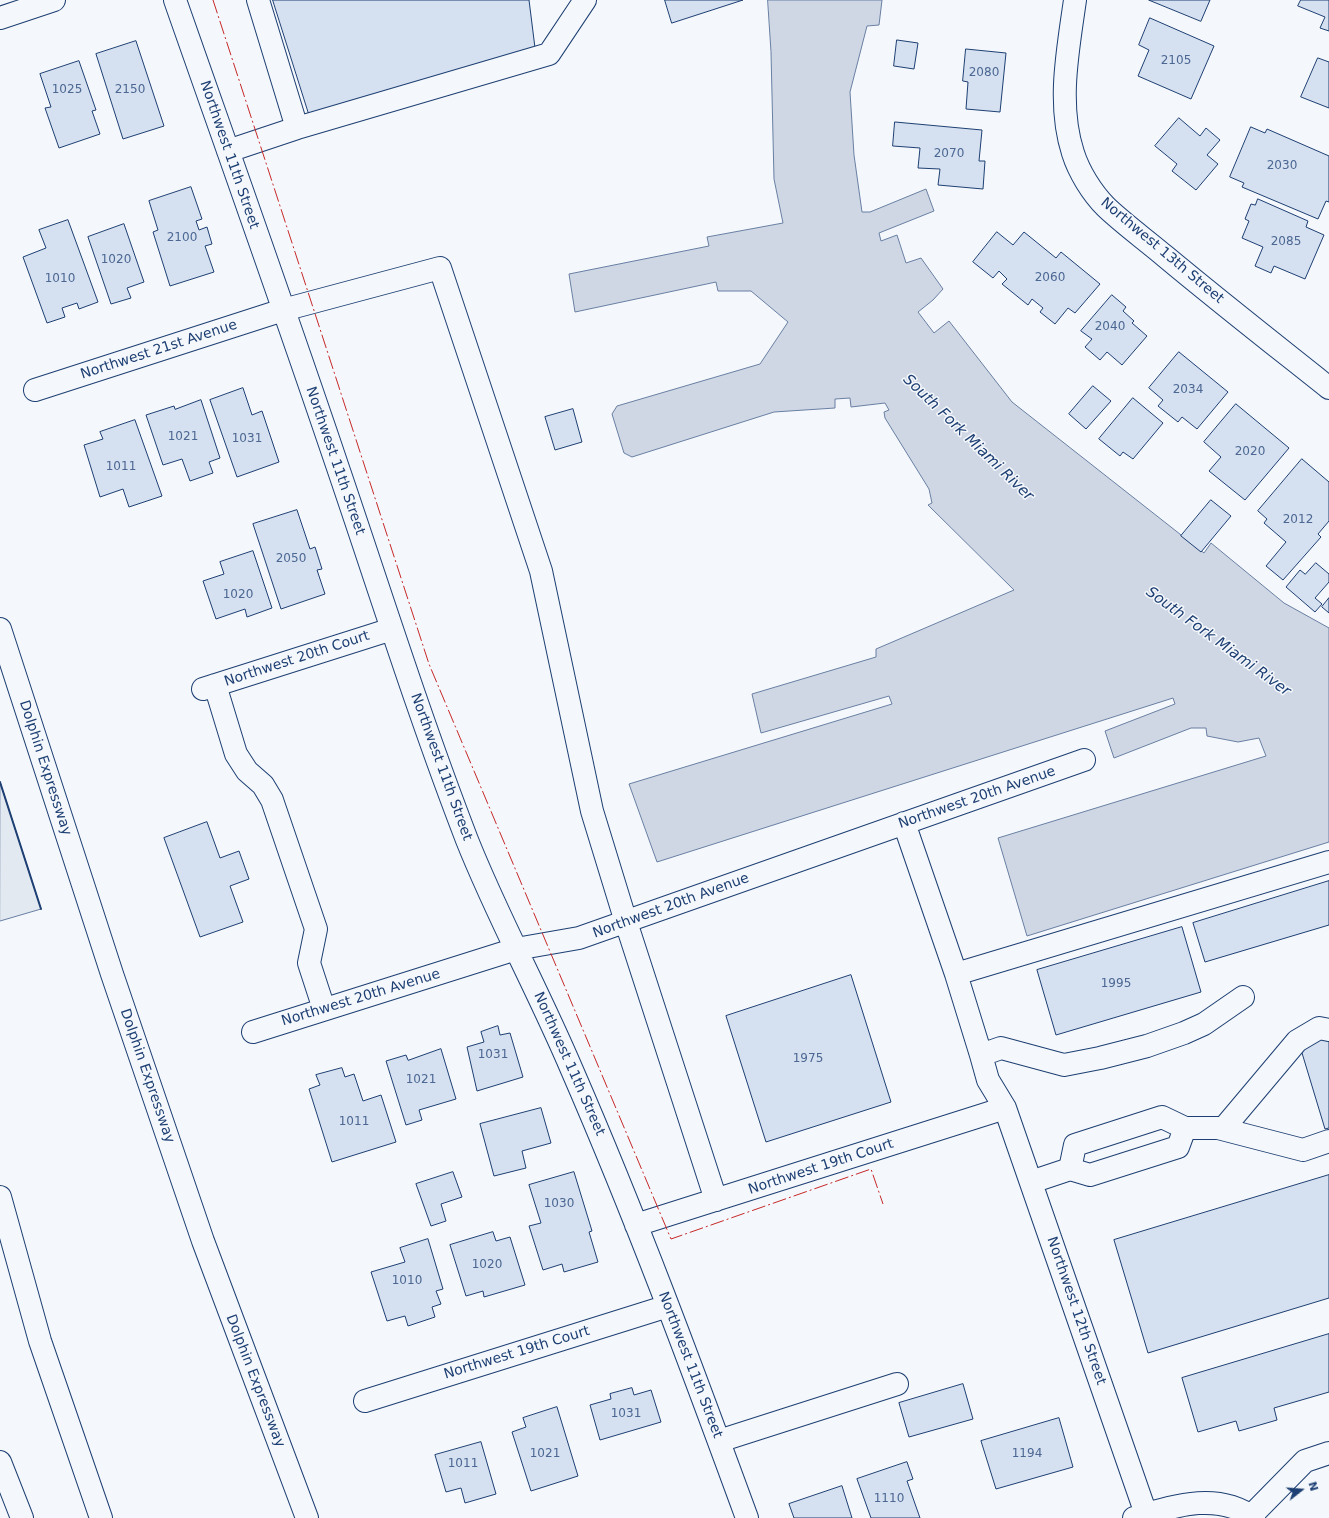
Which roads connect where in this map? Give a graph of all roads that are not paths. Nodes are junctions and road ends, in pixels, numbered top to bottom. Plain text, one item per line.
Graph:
1 (54, 0) edge
2 (175, 0) edge
3 (258, 0) edge
4 (585, 0) edge
5 (1076, 0) edge
6 (1, 14) edge
7 (297, 128) junction
8 (228, 151) junction
9 (283, 310) junction
10 (1329, 388) edge
11 (35, 390) dead end
12 (0, 629) edge
13 (392, 629) junction
14 (1084, 760) dead end
15 (904, 823) junction
16 (1329, 862) edge
17 (626, 922) junction
18 (516, 949) junction
19 (956, 974) junction
20 (1243, 997) dead end
21 (324, 1009) junction
22 (1329, 1030) edge
23 (253, 1032) dead end
24 (981, 1055) junction
25 (1005, 1108) junction
26 (1185, 1128) junction
27 (1223, 1129) junction
28 (1110, 1134) junction
29 (1329, 1141) edge
30 (1121, 1166) junction
31 (1070, 1169) junction
32 (1031, 1182) junction
33 (0, 1197) edge
34 (716, 1200) junction
35 (636, 1225) junction
36 (668, 1306) junction
37 (897, 1384) dead end
38 (366, 1401) dead end
39 (719, 1441) junction
40 (1329, 1453) edge
41 (0, 1462) edge
42 (1140, 1516) edge
43 (1253, 1517) edge
44 (22, 1518) edge
45 (101, 1518) edge
46 (307, 1518) edge
47 (747, 1518) edge

1 - 6 main road
2 - 8 main road, Northwest 11th Street
3 - 7 main road
4 - 7 main road
5 - 10 main road, Northwest 13th Street
7 - 8 main road
8 - 9 main road, Northwest 11th Street
9 - 11 main road, Northwest 21st Avenue
9 - 13 main road, Northwest 11th Street
9 - 17 main road, Northwest 21st Avenue
12 - 46 main road, Dolphin Expressway
13 - 18 main road, Northwest 11th Street
13 - 21 main road, Northwest 20th Court
14 - 15 main road, Northwest 20th Avenue
15 - 17 main road, Northwest 20th Avenue
15 - 19 main road, Northwest 12th Street
16 - 19 main road
17 - 18 main road, Northwest 20th Avenue
17 - 34 main road
18 - 21 main road, Northwest 20th Avenue
18 - 35 main road, Northwest 11th Street
19 - 24 main road, Northwest 12th Street
20 - 24 main road
21 - 23 main road, Northwest 20th Avenue
22 - 27 main road
24 - 25 main road, Northwest 12th Street
25 - 32 main road, Northwest 12th Street
25 - 34 main road, Northwest 19th Court
26 - 27 main road
26 - 28 main road
26 - 30 main road
27 - 29 main road
28 - 30 main road
28 - 31 main road
30 - 31 main road
31 - 32 main road
32 - 42 main road, Northwest 12th Street
33 - 45 main road
34 - 35 main road, Northwest 19th Court
35 - 36 main road, Northwest 11th Street
36 - 38 main road, Northwest 19th Court
36 - 39 main road, Northwest 11th Street
37 - 39 main road
39 - 47 main road, Northwest 11th Street
40 - 43 main road
41 - 44 main road
42 - 43 main road

